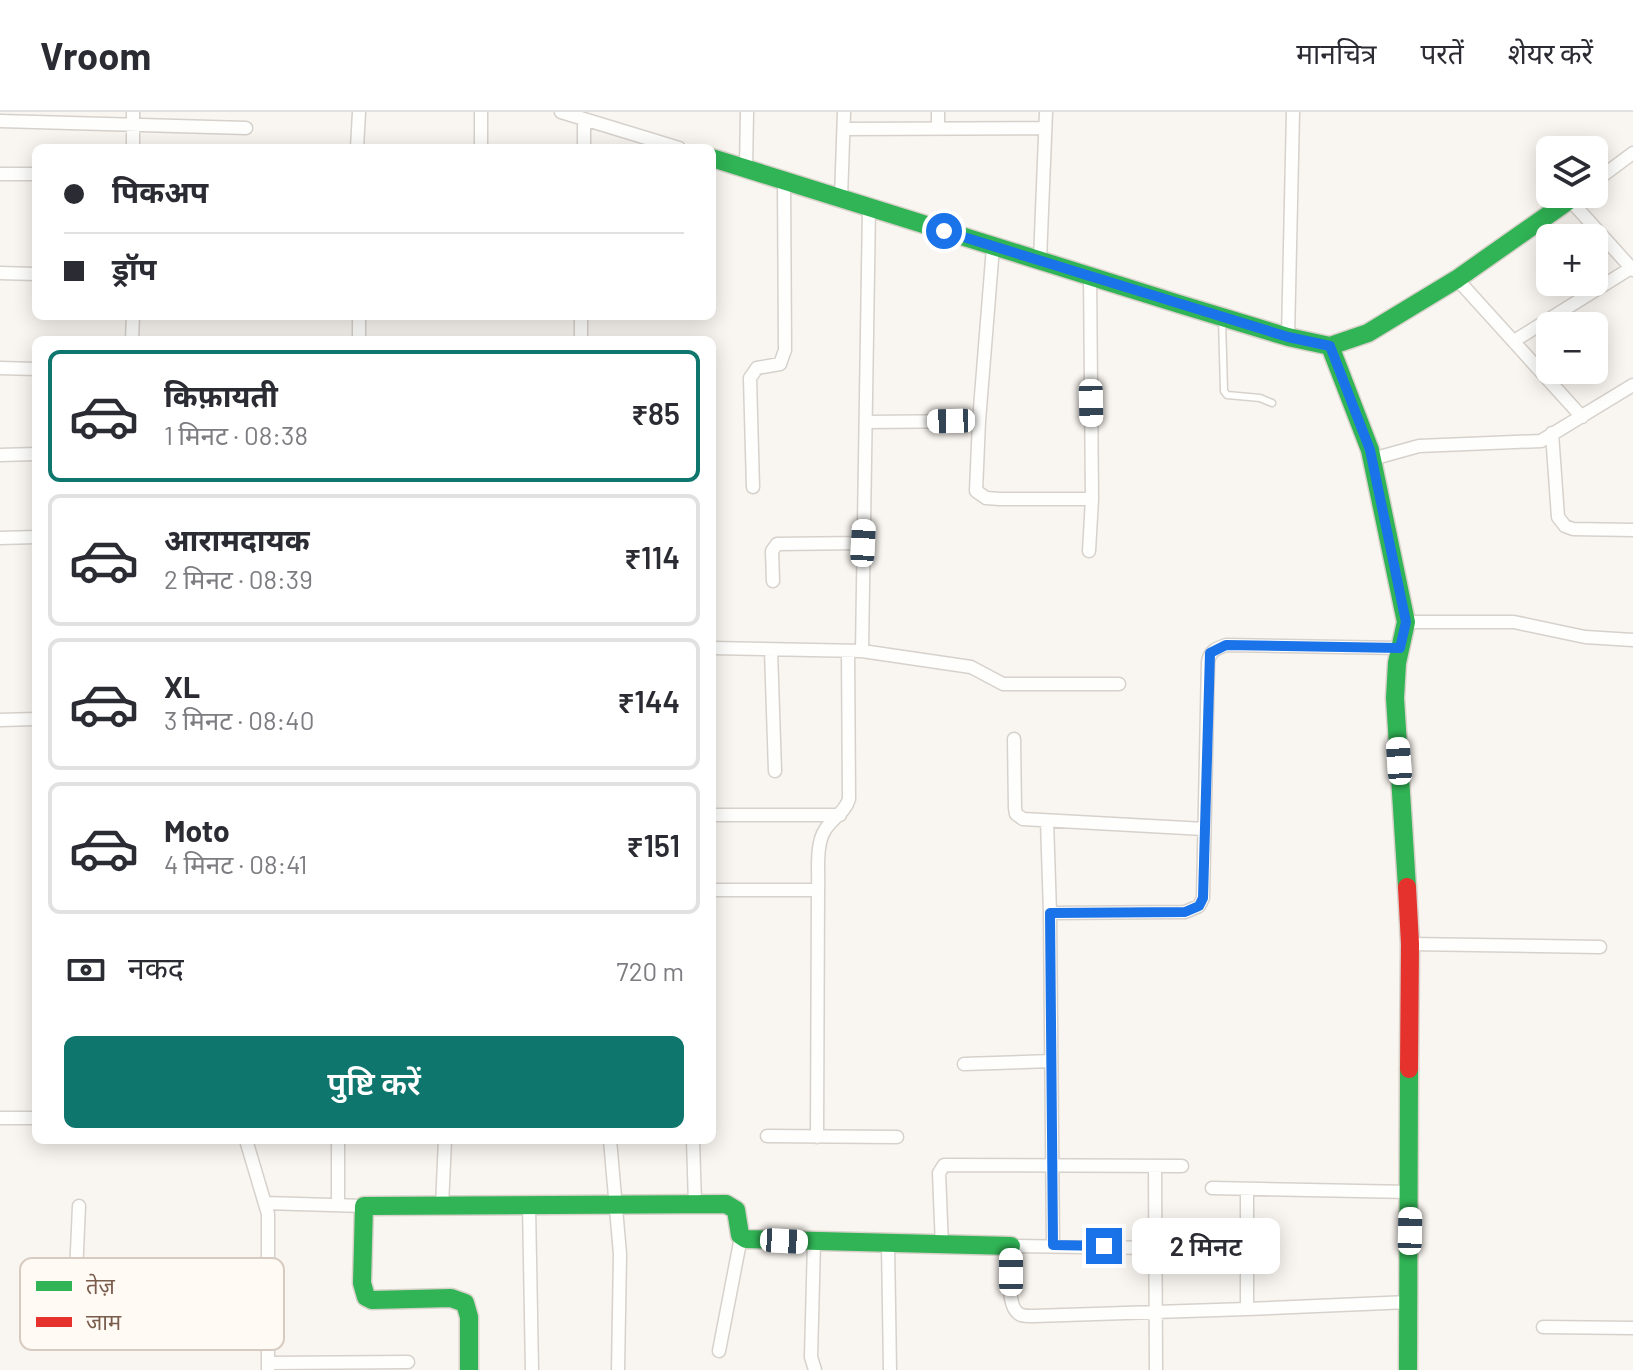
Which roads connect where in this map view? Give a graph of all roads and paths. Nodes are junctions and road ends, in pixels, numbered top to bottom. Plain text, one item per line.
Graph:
1 (359, 112) edge
2 (481, 112) edge
3 (561, 112) edge
4 (747, 112) edge
5 (844, 112) edge
6 (938, 112) edge
7 (1046, 112) edge
8 (1293, 112) edge
9 (133, 119) edge
10 (584, 119) junction
11 (0, 121) edge
12 (246, 128) dead end
13 (938, 128) junction
14 (1045, 128) junction
15 (844, 129) junction
16 (133, 144) edge
17 (357, 144) edge
18 (481, 144) edge
19 (584, 144) edge
20 (666, 144) edge
21 (1633, 153) edge
22 (716, 159) edge
23 (746, 169) junction
24 (1608, 172) edge
25 (0, 174) edge
26 (32, 174) edge
27 (784, 180) junction
28 (841, 198) junction
29 (869, 207) junction
30 (1558, 208) edge
31 (1583, 208) edge
32 (993, 247) junction
33 (1040, 260) junction
34 (1632, 269) edge
35 (0, 273) edge
36 (32, 274) edge
37 (1090, 275) junction
38 (1457, 279) junction
39 (1222, 316) junction
40 (1288, 337) junction
41 (1514, 341) junction
42 (1330, 346) junction
43 (0, 368) edge
44 (32, 369) edge
45 (1633, 385) edge
46 (1272, 403) dead end
47 (1582, 417) junction
48 (979, 421) junction
49 (867, 422) junction
50 (1552, 433) junction
51 (32, 454) edge
52 (0, 455) edge
53 (1372, 459) junction
54 (753, 487) dead end
55 (1092, 499) junction
56 (1633, 530) edge
57 (32, 537) edge
58 (0, 538) edge
59 (863, 543) junction
60 (1089, 551) dead end
61 (773, 581) dead end
62 (1406, 622) junction
63 (1633, 640) edge
64 (716, 648) edge
65 (1400, 648) junction
66 (771, 650) junction
67 (848, 651) junction
68 (862, 651) junction
69 (1119, 684) dead end
70 (32, 719) edge
71 (0, 720) edge
72 (1014, 739) dead end
73 (775, 771) dead end
74 (716, 815) edge
75 (840, 815) junction
76 (1047, 821) junction
77 (1204, 829) junction
78 (716, 890) edge
79 (818, 890) junction
80 (1050, 913) junction
81 (1410, 944) junction
82 (1600, 947) dead end
83 (1051, 1061) junction
84 (964, 1064) dead end
85 (0, 1118) edge
86 (32, 1118) edge
87 (767, 1136) dead end
88 (817, 1137) junction
89 (897, 1137) dead end
90 (247, 1144) edge
91 (338, 1144) edge
92 (445, 1144) edge
93 (610, 1144) edge
94 (693, 1144) edge
95 (1155, 1166) junction
96 (1182, 1166) dead end
97 (1052, 1167) junction
98 (1212, 1188) dead end
99 (1247, 1190) junction
100 (1410, 1192) junction
101 (265, 1203) junction
102 (695, 1204) junction
103 (338, 1205) junction
104 (79, 1206) dead end
105 (364, 1206) junction
106 (442, 1206) junction
107 (529, 1206) junction
108 (615, 1207) junction
109 (741, 1237) junction
110 (814, 1243) junction
111 (888, 1244) junction
112 (1053, 1245) junction
113 (942, 1246) junction
114 (1011, 1246) junction
115 (1155, 1248) junction
116 (77, 1258) edge
117 (269, 1258) edge
118 (1409, 1302) junction
119 (1247, 1309) junction
120 (1155, 1313) junction
121 (1543, 1327) dead end
122 (1633, 1328) edge
123 (719, 1351) dead end
124 (408, 1362) dead end
125 (268, 1367) edge
126 (469, 1370) edge
127 (532, 1370) edge
128 (618, 1370) edge
129 (815, 1370) edge
130 (890, 1370) edge
131 (1156, 1370) edge
132 (1408, 1370) edge

1 - 17 street
2 - 18 street
3 - 10 street
4 - 23 street
5 - 15 street
6 - 13 street
7 - 14 street
8 - 40 street
9 - 11 street
9 - 12 street
9 - 16 street
10 - 19 street
10 - 20 street
13 - 14 street
13 - 15 street
14 - 33 street
15 - 28 street
21 - 24 street
22 - 23 street
23 - 27 street
25 - 26 street
27 - 28 street
27 - 54 street
28 - 29 street
29 - 32 street
29 - 49 street
30 - 38 street
31 - 34 street
32 - 33 street
32 - 48 street
33 - 37 street
34 - 41 street
35 - 36 street
37 - 39 street
37 - 55 street
38 - 41 street
38 - 42 street
39 - 40 street
39 - 46 lane
40 - 42 street
41 - 47 street
42 - 53 street
43 - 44 street
45 - 47 street
47 - 50 street
48 - 49 street
48 - 55 street
49 - 59 street
50 - 53 street
50 - 56 street
51 - 52 street
53 - 62 street
55 - 60 street
57 - 58 street
59 - 61 street
59 - 68 street
62 - 63 street
62 - 65 street
64 - 66 street
65 - 77 street
65 - 81 street
66 - 67 street
66 - 73 street
67 - 68 street
67 - 75 street
68 - 69 street
70 - 71 street
72 - 76 street
74 - 75 street
75 - 79 street
76 - 77 street
76 - 80 street
77 - 80 street
78 - 79 street
79 - 88 street
80 - 83 street
81 - 82 street
81 - 100 street
83 - 84 street
83 - 97 street
85 - 86 street
87 - 88 street
88 - 89 street
90 - 101 street
91 - 103 street
92 - 106 street
93 - 108 street
94 - 102 street
95 - 96 street
95 - 97 street
95 - 115 street
97 - 112 street
97 - 113 street
98 - 99 street
99 - 100 street
99 - 119 street
100 - 118 street
101 - 103 street
101 - 117 street
102 - 108 street
102 - 109 street
103 - 105 street
104 - 116 street
105 - 106 street
105 - 126 street
106 - 107 street
107 - 108 street
107 - 127 street
108 - 128 street
109 - 110 street
109 - 123 street
110 - 111 street
110 - 129 street
111 - 113 street
111 - 130 street
112 - 114 street
112 - 115 street
113 - 114 street
114 - 120 street
115 - 120 street
118 - 119 street
118 - 132 street
119 - 120 street
120 - 131 street
121 - 122 street
124 - 125 street

